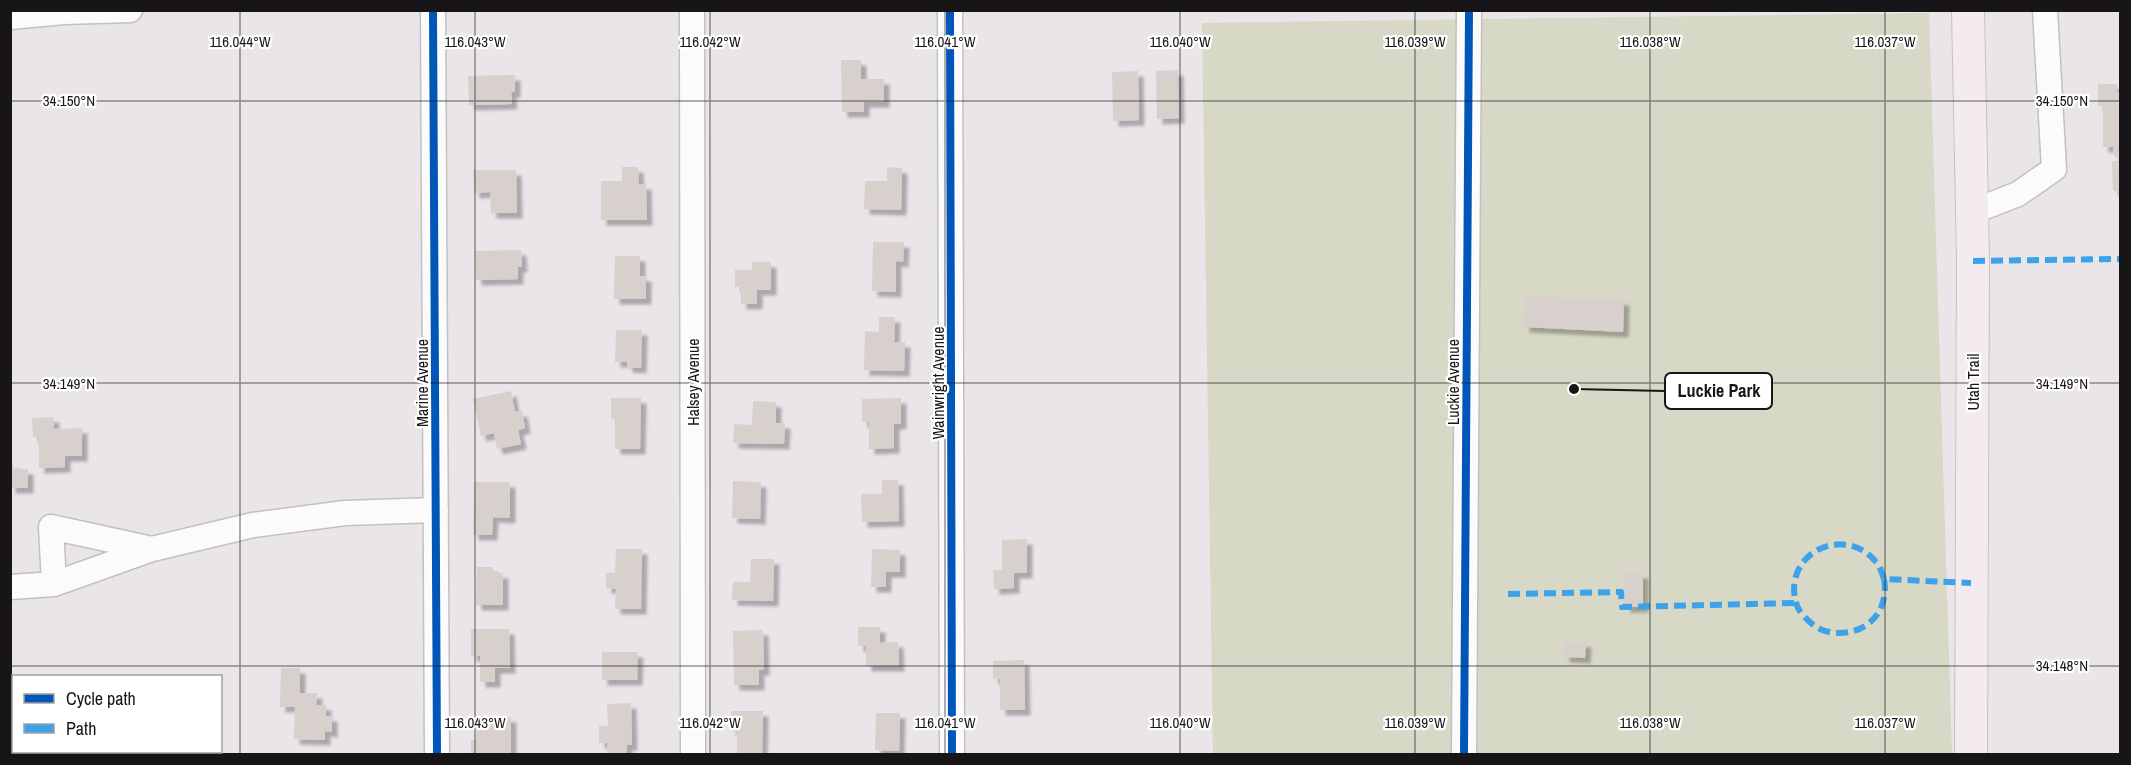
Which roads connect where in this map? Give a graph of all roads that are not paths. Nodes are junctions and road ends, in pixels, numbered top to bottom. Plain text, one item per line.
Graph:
1 (130, 10) edge
2 (433, 10) edge
3 (692, 10) edge
4 (950, 10) edge
5 (1469, 10) edge
6 (1968, 10) edge
7 (2045, 10) edge
8 (10, 17) edge
9 (1972, 212) junction
10 (436, 510) junction
11 (152, 549) junction
12 (54, 584) junction
13 (10, 587) edge
14 (437, 754) edge
15 (693, 754) edge
16 (952, 754) edge
17 (1464, 754) edge
18 (1971, 754) edge

1 - 8 street
2 - 10 street, Marine Avenue
3 - 15 street, Halsey Avenue
4 - 16 street, Wainwright Avenue
5 - 17 street, Luckie Avenue
6 - 9 main road, Utah Trail
7 - 9 street
9 - 18 main road, Utah Trail
10 - 11 street
10 - 14 street, Marine Avenue
11 - 12 street
11 - 12 street
12 - 13 street

